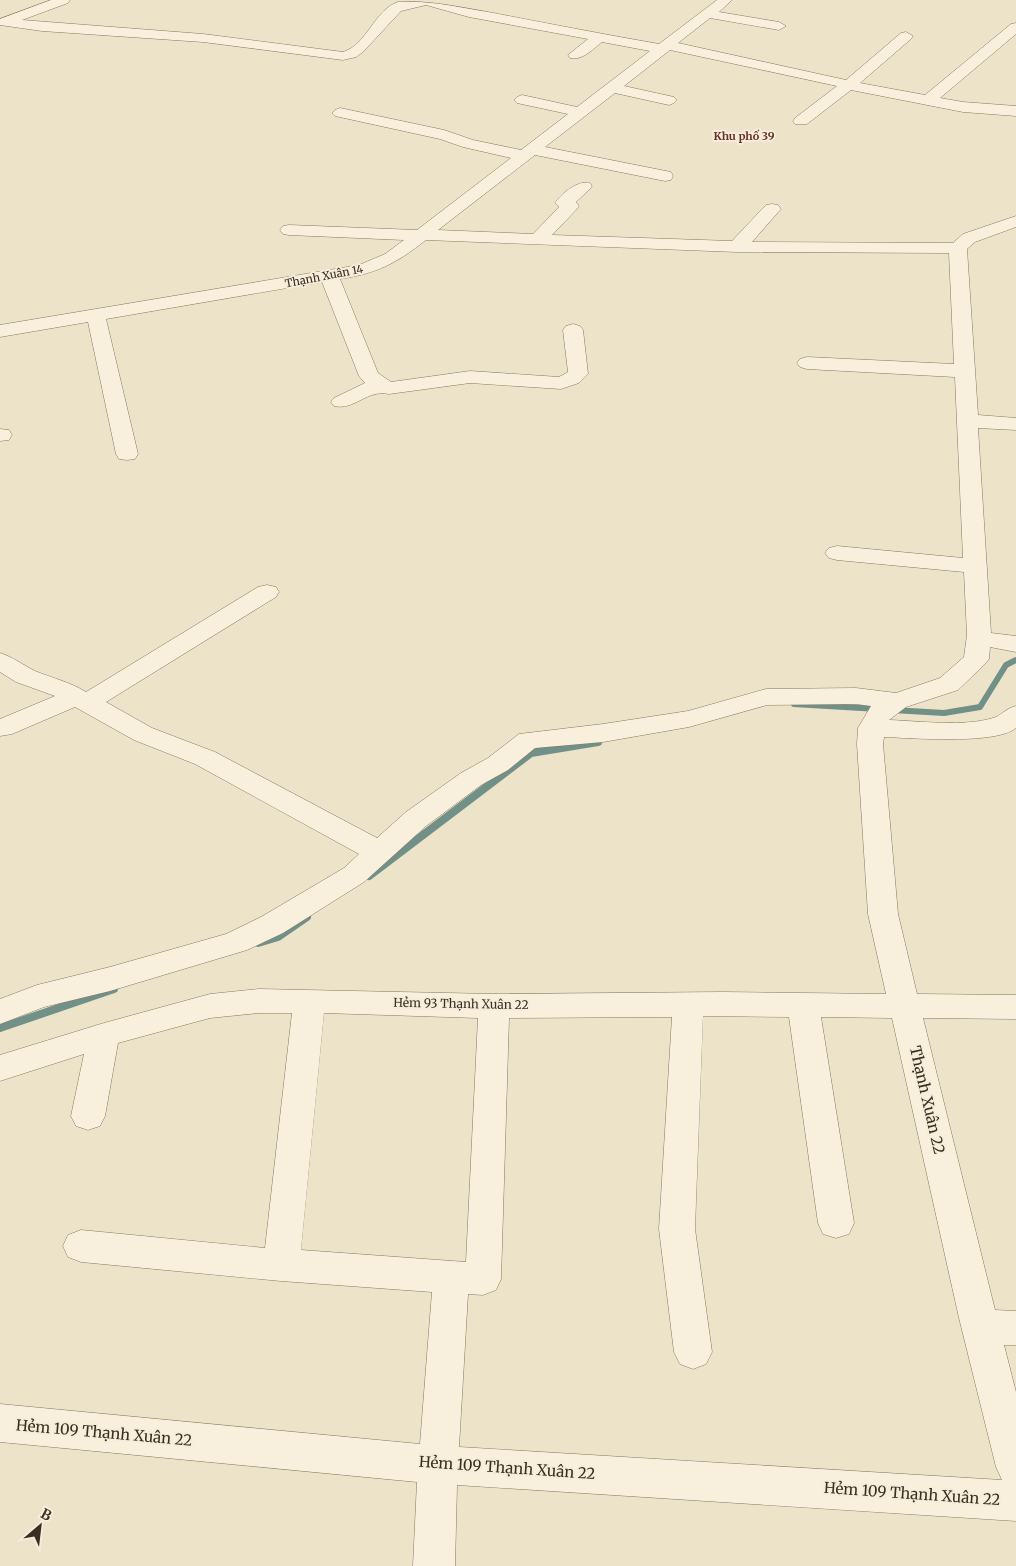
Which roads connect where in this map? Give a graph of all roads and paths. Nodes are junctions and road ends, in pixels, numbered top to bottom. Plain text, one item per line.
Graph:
1 (62, 0) edge
2 (429, 0) edge
3 (451, 0) edge
4 (725, 0) edge
5 (708, 14) junction
6 (5, 25) edge
7 (779, 26) dead end
8 (1016, 26) edge
9 (906, 36) dead end
10 (600, 37) junction
11 (666, 46) junction
12 (575, 55) dead end
13 (847, 84) junction
14 (613, 88) junction
15 (522, 100) dead end
16 (669, 100) dead end
17 (927, 101) junction
18 (1016, 111) edge
19 (580, 112) junction
20 (340, 113) dead end
21 (801, 120) dead end
22 (382, 122) junction
23 (368, 132) dead end
24 (529, 153) junction
25 (665, 176) dead end
26 (584, 187) dead end
27 (772, 209) dead end
28 (1016, 221) edge
29 (289, 230) dead end
30 (421, 235) junction
31 (537, 240) junction
32 (736, 247) junction
33 (958, 248) junction
34 (329, 276) junction
35 (96, 315) junction
36 (572, 330) dead end
37 (0, 331) edge
38 (807, 363) dead end
39 (965, 371) junction
40 (380, 384) junction
41 (341, 402) dead end
42 (967, 421) junction
43 (1016, 424) edge
44 (127, 454) dead end
45 (837, 553) dead end
46 (975, 566) junction
47 (267, 592) dead end
48 (978, 638) junction
49 (1016, 644) edge
50 (0, 661) edge
51 (80, 700) junction
52 (897, 702) junction
53 (1016, 714) edge
54 (4, 728) dead end
55 (871, 728) junction
56 (379, 852) junction
57 (310, 1001) junction
58 (803, 1004) junction
59 (688, 1005) junction
60 (905, 1005) junction
61 (494, 1006) junction
62 (1016, 1007) edge
63 (0, 1012) edge
64 (104, 1035) junction
65 (0, 1068) edge
66 (88, 1116) dead end
67 (836, 1223) dead end
68 (81, 1246) dead end
69 (280, 1265) junction
70 (451, 1278) junction
71 (998, 1328) edge
72 (693, 1352) dead end
73 (0, 1423) edge
74 (438, 1464) junction
75 (1016, 1467) edge
76 (1016, 1501) edge
77 (434, 1566) edge

1 - 6 street
2 - 6 street
2 - 10 street
3 - 11 street
4 - 5 street, Thạnh Xuân 14
5 - 7 street
5 - 11 street, Thạnh Xuân 14
8 - 17 street
9 - 13 street
10 - 11 street
10 - 12 street
11 - 13 street
11 - 14 street, Thạnh Xuân 14
13 - 17 street
13 - 21 street
14 - 16 street
14 - 19 street, Thạnh Xuân 14
15 - 19 street
17 - 18 street
19 - 24 street, Thạnh Xuân 14
20 - 22 street
22 - 23 street
22 - 24 street
24 - 25 street
24 - 30 street, Thạnh Xuân 14
26 - 31 street
27 - 32 street
28 - 33 street
29 - 30 street
30 - 31 street
30 - 34 street, Thạnh Xuân 14
31 - 32 street
32 - 33 street
33 - 39 street
34 - 35 street, Thạnh Xuân 14
34 - 40 street
35 - 37 street, Thạnh Xuân 14
35 - 44 street
36 - 40 street
38 - 39 street
39 - 42 street
40 - 41 street
42 - 43 street
42 - 46 street
45 - 46 street
46 - 48 street
47 - 51 street
48 - 49 street
48 - 52 street
50 - 51 street
51 - 54 street
51 - 56 street
52 - 55 street
52 - 56 street
53 - 55 street
55 - 60 street, Thạnh Xuân 22
56 - 63 street
57 - 61 street, Hẻm 93 Thạnh Xuân 22
57 - 64 street, Hẻm 93 Thạnh Xuân 22
57 - 69 street
58 - 59 street, Hẻm 93 Thạnh Xuân 22
58 - 60 street, Hẻm 93 Thạnh Xuân 22
58 - 67 street
59 - 61 street, Hẻm 93 Thạnh Xuân 22
59 - 72 street
60 - 62 street, Hẻm 93 Thạnh Xuân 22
60 - 71 street, Thạnh Xuân 22
61 - 70 street
64 - 65 street, Hẻm 93 Thạnh Xuân 22
64 - 66 street
68 - 69 street
69 - 70 street
70 - 74 street
71 - 75 street, Thạnh Xuân 22
73 - 74 street, Hẻm 109 Thạnh Xuân 22
74 - 76 street, Hẻm 109 Thạnh Xuân 22
74 - 77 street

